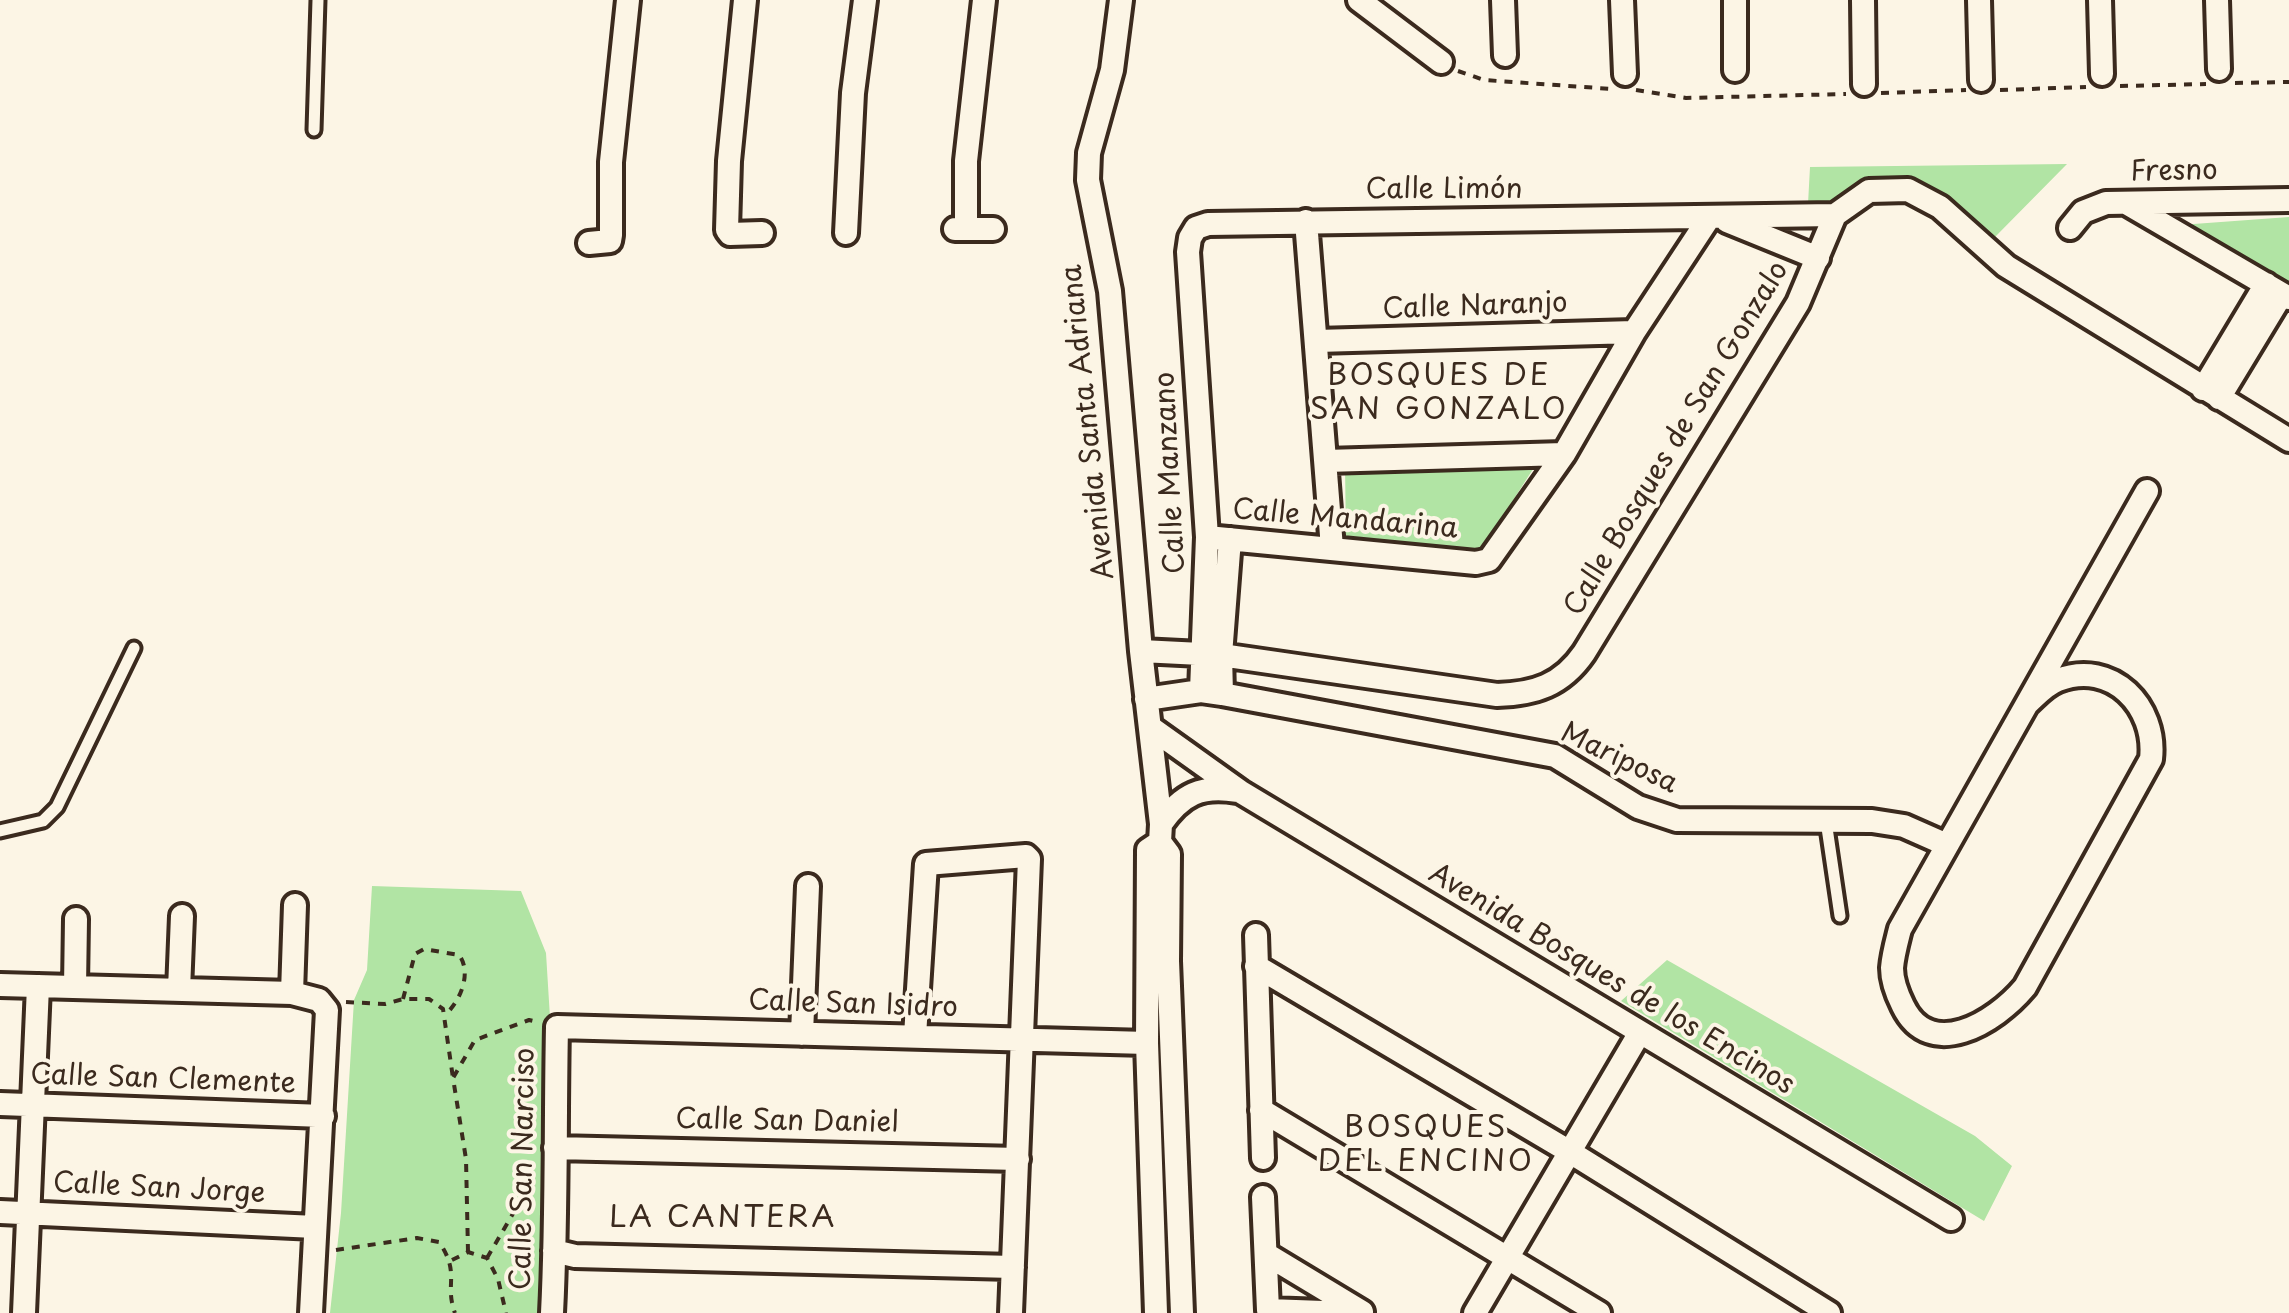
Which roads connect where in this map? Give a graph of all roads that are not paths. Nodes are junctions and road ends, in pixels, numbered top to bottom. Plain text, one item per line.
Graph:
1 (318, 0) edge
2 (628, 0) edge
3 (745, 0) edge
4 (865, 0) edge
5 (984, 0) edge
6 (1122, 0) edge
7 (1358, 0) edge
8 (1503, 0) edge
9 (1622, 0) edge
10 (1736, 0) edge
11 (1862, 0) edge
12 (1979, 0) edge
13 (2100, 0) edge
14 (2217, 0) edge
15 (1505, 55) dead end
16 (1441, 62) dead end
17 (2220, 69) dead end
18 (1735, 70) dead end
19 (1624, 74) dead end
20 (2102, 74) dead end
21 (1981, 80) dead end
22 (1864, 84) dead end
23 (314, 130) dead end
24 (2289, 200) edge
25 (2126, 202) junction
26 (1835, 215) junction
27 (1714, 218) junction
28 (1306, 221) junction
29 (2070, 228) dead end
30 (993, 229) dead end
31 (842, 233) dead end
32 (762, 234) dead end
33 (589, 243) dead end
34 (1188, 252) joint
35 (1818, 258) junction
36 (2279, 292) edge
37 (1634, 332) junction
38 (1317, 341) junction
39 (2211, 394) junction
40 (2289, 440) edge
41 (1564, 454) junction
42 (1326, 461) junction
43 (2147, 491) dead end
44 (1218, 538) junction
45 (1332, 548) junction
46 (134, 648) dead end
47 (1141, 651) junction
48 (1212, 655) junction
49 (1212, 693) junction
50 (1146, 699) junction
51 (2027, 704) junction
52 (1150, 727) junction
53 (1241, 792) junction
54 (1826, 821) junction
55 (0, 831) edge
56 (1160, 833) junction
57 (1947, 845) junction
58 (808, 886) dead end
59 (295, 906) dead end
60 (182, 916) dead end
61 (1840, 916) dead end
62 (76, 919) dead end
63 (1256, 935) dead end
64 (1256, 966) junction
65 (0, 985) edge
66 (38, 986) junction
67 (75, 987) junction
68 (180, 990) junction
69 (292, 993) junction
70 (557, 1027) joint
71 (802, 1034) junction
72 (1639, 1034) junction
73 (915, 1036) junction
74 (1022, 1040) junction
75 (1147, 1043) junction
76 (0, 1104) edge
77 (34, 1106) junction
78 (1262, 1110) junction
79 (323, 1116) junction
80 (554, 1148) junction
81 (1570, 1152) junction
82 (1263, 1158) dead end
83 (1018, 1159) junction
84 (1263, 1196) dead end
85 (0, 1212) edge
86 (29, 1213) junction
87 (1951, 1218) dead end
88 (315, 1227) junction
89 (554, 1251) junction
90 (1266, 1254) junction
91 (1507, 1258) junction
92 (1013, 1267) junction
93 (24, 1313) edge
94 (310, 1313) edge
95 (552, 1313) edge
96 (1012, 1313) edge
97 (1156, 1313) edge
98 (1182, 1313) edge
99 (1350, 1313) edge
100 (1364, 1313) edge
101 (1475, 1313) edge
102 (1598, 1313) edge
103 (1829, 1313) edge

1 - 23 lane
2 - 33 street
3 - 32 street
4 - 31 street
5 - 30 street
6 - 47 street, Avenida Santa Adriana
7 - 16 street
8 - 15 street
9 - 19 street
10 - 18 street
11 - 22 street
12 - 21 street
13 - 20 street
14 - 17 street
24 - 25 street, Fresno
25 - 29 street, Fresno
25 - 36 street
26 - 27 street, Calle Limón
26 - 35 street, Calle Bosques de San Gonzalo
26 - 39 street
27 - 28 street, Calle Limón
27 - 35 street, Calle Limón
27 - 37 street, Calle Mandarina
28 - 34 street, Calle Limón
28 - 38 street
34 - 44 street, Calle Manzano
35 - 48 street, Calle Bosques de San Gonzalo
36 - 39 street
37 - 38 street, Calle Naranjo
37 - 41 street, Calle Mandarina
38 - 42 street
39 - 40 street
41 - 42 street
41 - 45 street, Calle Mandarina
42 - 45 street
43 - 51 street
44 - 45 street, Calle Mandarina
44 - 48 street, Calle Manzano
46 - 55 lane
47 - 48 street, Calle Bosques de San Gonzalo
47 - 50 street, Avenida Santa Adriana
48 - 49 street, Calle Manzano
49 - 50 street, Mariposa
49 - 54 street, Mariposa
50 - 52 street, Avenida Santa Adriana
51 - 57 street
51 - 57 street
52 - 53 street, Avenida Bosques de los Encinos
52 - 56 street, Avenida Santa Adriana
53 - 56 street
53 - 72 street, Avenida Bosques de los Encinos
54 - 57 street, Mariposa
54 - 61 lane
56 - 75 street, Avenida Santa Adriana
56 - 98 street, Avenida Santa Adriana
58 - 71 street
59 - 69 street
60 - 68 street
62 - 67 street
63 - 64 street
64 - 78 street
64 - 81 street
65 - 66 street
66 - 67 street
66 - 77 street
67 - 68 street
68 - 69 street
69 - 79 street
70 - 71 street, Calle San Isidro
70 - 80 street, Calle San Narciso
71 - 73 street, Calle San Isidro
72 - 81 street
72 - 87 street, Avenida Bosques de los Encinos
73 - 74 street, Calle San Isidro
73 - 74 street
74 - 75 street, Calle San Isidro
74 - 83 street
75 - 97 street, Avenida Santa Adriana
76 - 77 street, Calle San Clemente
77 - 79 street, Calle San Clemente
77 - 86 street
78 - 82 street
78 - 91 street
79 - 88 street
80 - 83 street, Calle San Daniel
80 - 89 street, Calle San Narciso
81 - 91 street
81 - 103 street
83 - 92 street
84 - 90 street
85 - 86 street, Calle San Jorge
86 - 88 street, Calle San Jorge
86 - 93 street
88 - 94 street
89 - 92 street
89 - 95 street, Calle San Narciso
90 - 99 street
90 - 100 street
91 - 101 street
91 - 102 street
92 - 96 street

